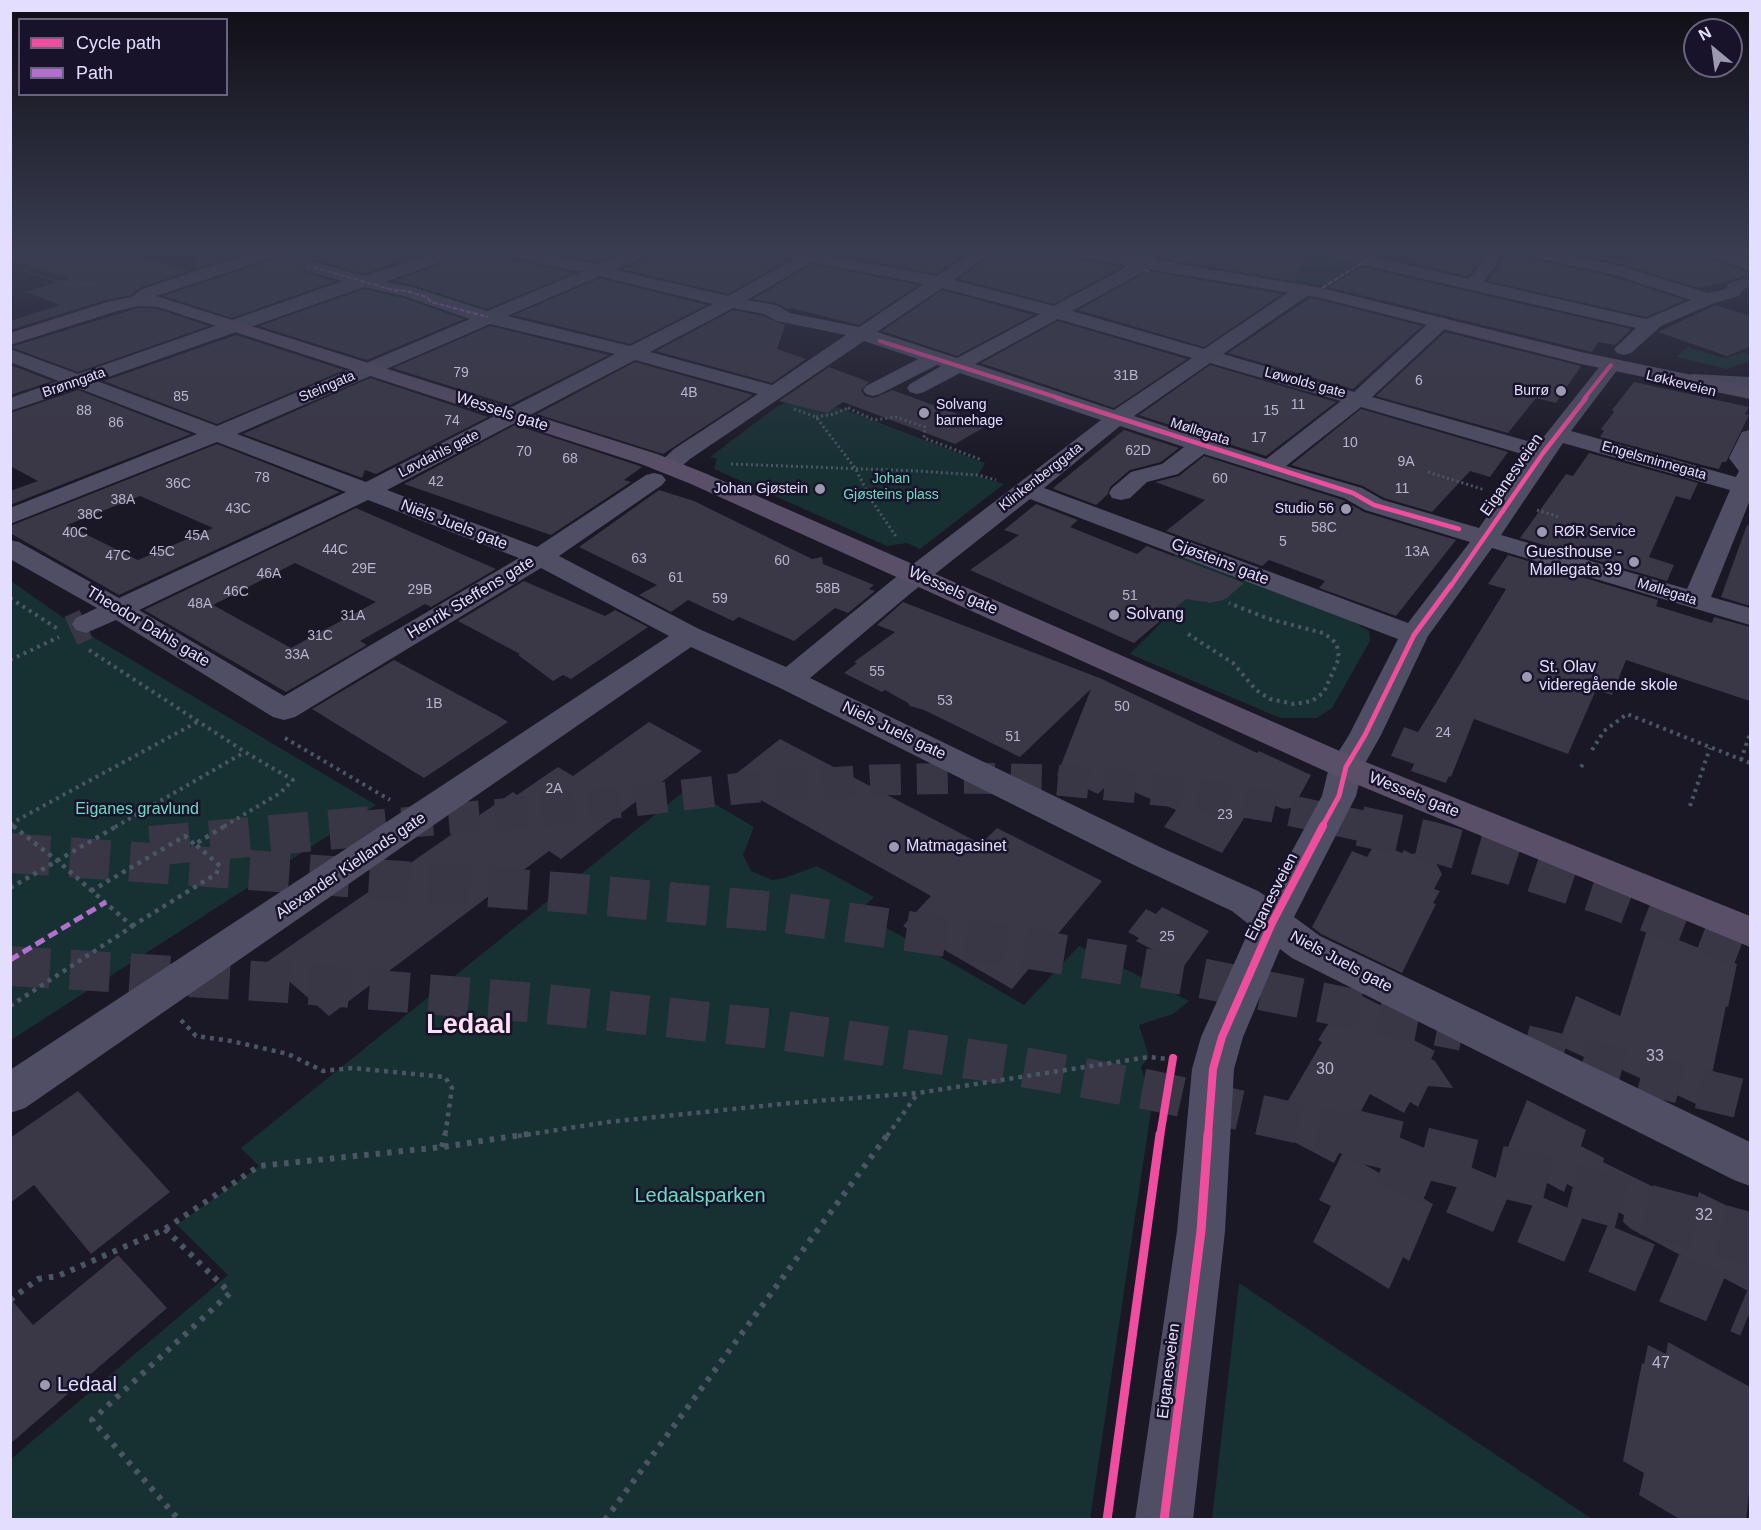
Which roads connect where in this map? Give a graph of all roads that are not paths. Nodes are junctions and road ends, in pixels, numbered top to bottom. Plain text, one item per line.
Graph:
1 (59, 323) edge
2 (228, 323) edge
3 (243, 323) edge
4 (471, 323) edge
5 (517, 323) edge
6 (690, 323) edge
7 (814, 323) edge
8 (879, 323) edge
9 (1034, 323) edge
10 (1094, 323) edge
11 (1255, 323) edge
12 (1440, 323) edge
13 (1442, 323) edge
14 (1642, 323) edge
15 (1653, 323) edge
16 (1649, 325) junction
17 (236, 326) junction
18 (863, 334) junction
19 (10, 339) edge
20 (633, 353) junction
21 (10, 355) edge
22 (1207, 356) junction
23 (1618, 357) junction
24 (935, 358) junction
25 (956, 365) junction
26 (368, 369) junction
27 (1693, 380) junction
28 (79, 381) junction
29 (1750, 383) edge
30 (917, 388) dead end
31 (873, 390) dead end
32 (775, 392) junction
33 (1750, 393) edge
34 (1359, 398) junction
35 (1750, 401) edge
36 (10, 405) edge
37 (513, 415) junction
38 (1118, 417) junction
39 (218, 434) junction
40 (1748, 440) edge
41 (1550, 443) junction
42 (1201, 445) junction
43 (1269, 468) junction
44 (661, 473) junction
45 (1749, 479) edge
46 (1025, 489) junction
47 (367, 491) junction
48 (1121, 493) dead end
49 (10, 517) edge
50 (1485, 538) junction
51 (10, 548) edge
52 (540, 557) junction
53 (918, 576) junction
54 (1696, 600) junction
55 (118, 609) junction
56 (1750, 617) edge
57 (74, 630) tunnel mouth
58 (689, 635) junction
59 (1414, 635) junction
60 (789, 680) junction
61 (284, 710) joint
62 (1346, 767) junction
63 (1750, 932) edge
64 (1289, 935) junction
65 (10, 1094) edge
66 (1750, 1165) edge
67 (1164, 1520) edge

1 - 19 main road
2 - 17 main road, Wessels gate
3 - 17 street, Brønngata
4 - 26 street, Steingata
5 - 20 street
6 - 20 street, Løvdahls gate
7 - 18 street, Møllegata
8 - 18 street, Henrik Steffens gate
9 - 25 street
10 - 22 street, Løwolds gate
11 - 22 street, Klinkenberggata
12 - 34 street
13 - 23 main road, Løkkeveien
14 - 16 street
15 - 16 street
16 - 23 street, Eiganesveien
17 - 26 main road, Wessels gate
17 - 28 street, Brønngata
18 - 24 street, Møllegata
18 - 32 street, Henrik Steffens gate
20 - 32 street
20 - 37 street, Løvdahls gate
21 - 28 street, Niels Juels gate
22 - 34 street, Løwolds gate
22 - 38 street, Klinkenberggata
23 - 27 main road, Løkkeveien
23 - 35 main road, Løkkeveien
23 - 41 street, Eiganesveien
24 - 25 street, Møllegata
24 - 31 street
25 - 30 street
25 - 38 street, Møllegata
26 - 37 main road, Wessels gate
26 - 39 street, Steingata
27 - 29 street
27 - 33 main road, Løkkeveien
28 - 36 street, Brønngata
28 - 39 street, Niels Juels gate
32 - 44 street, Henrik Steffens gate
34 - 41 street, Løwolds gate
34 - 43 street
37 - 44 main road, Wessels gate
37 - 47 street, Løvdahls gate
38 - 42 street, Møllegata
38 - 46 street, Klinkenberggata
39 - 47 street, Niels Juels gate
39 - 49 street, Steingata
40 - 45 street
41 - 45 street, Engelsminnegata
41 - 50 street, Eiganesveien
42 - 43 street, Møllegata
42 - 48 street
43 - 50 street, Møllegata
44 - 52 street, Henrik Steffens gate
44 - 53 main road, Wessels gate
45 - 54 street
46 - 53 street, Klinkenberggata
46 - 59 street, Gjøsteins gate
47 - 52 street, Niels Juels gate
47 - 55 street, Løvdahls gate
50 - 54 street, Møllegata
50 - 59 street, Eiganesveien
51 - 55 street, Theodor Dahls gate
52 - 58 street, Niels Juels gate
52 - 61 street, Henrik Steffens gate
53 - 60 street, Klinkenberggata
53 - 62 main road, Wessels gate
54 - 56 street, Møllegata
55 - 57 street, Løvdahls gate
55 - 61 street, Theodor Dahls gate
58 - 60 street, Niels Juels gate
58 - 65 street, Alexander Kiellands gate
59 - 62 street, Eiganesveien
60 - 64 street, Niels Juels gate
62 - 63 main road, Wessels gate
62 - 64 street, Eiganesveien
64 - 66 street, Niels Juels gate
64 - 67 street, Eiganesveien

